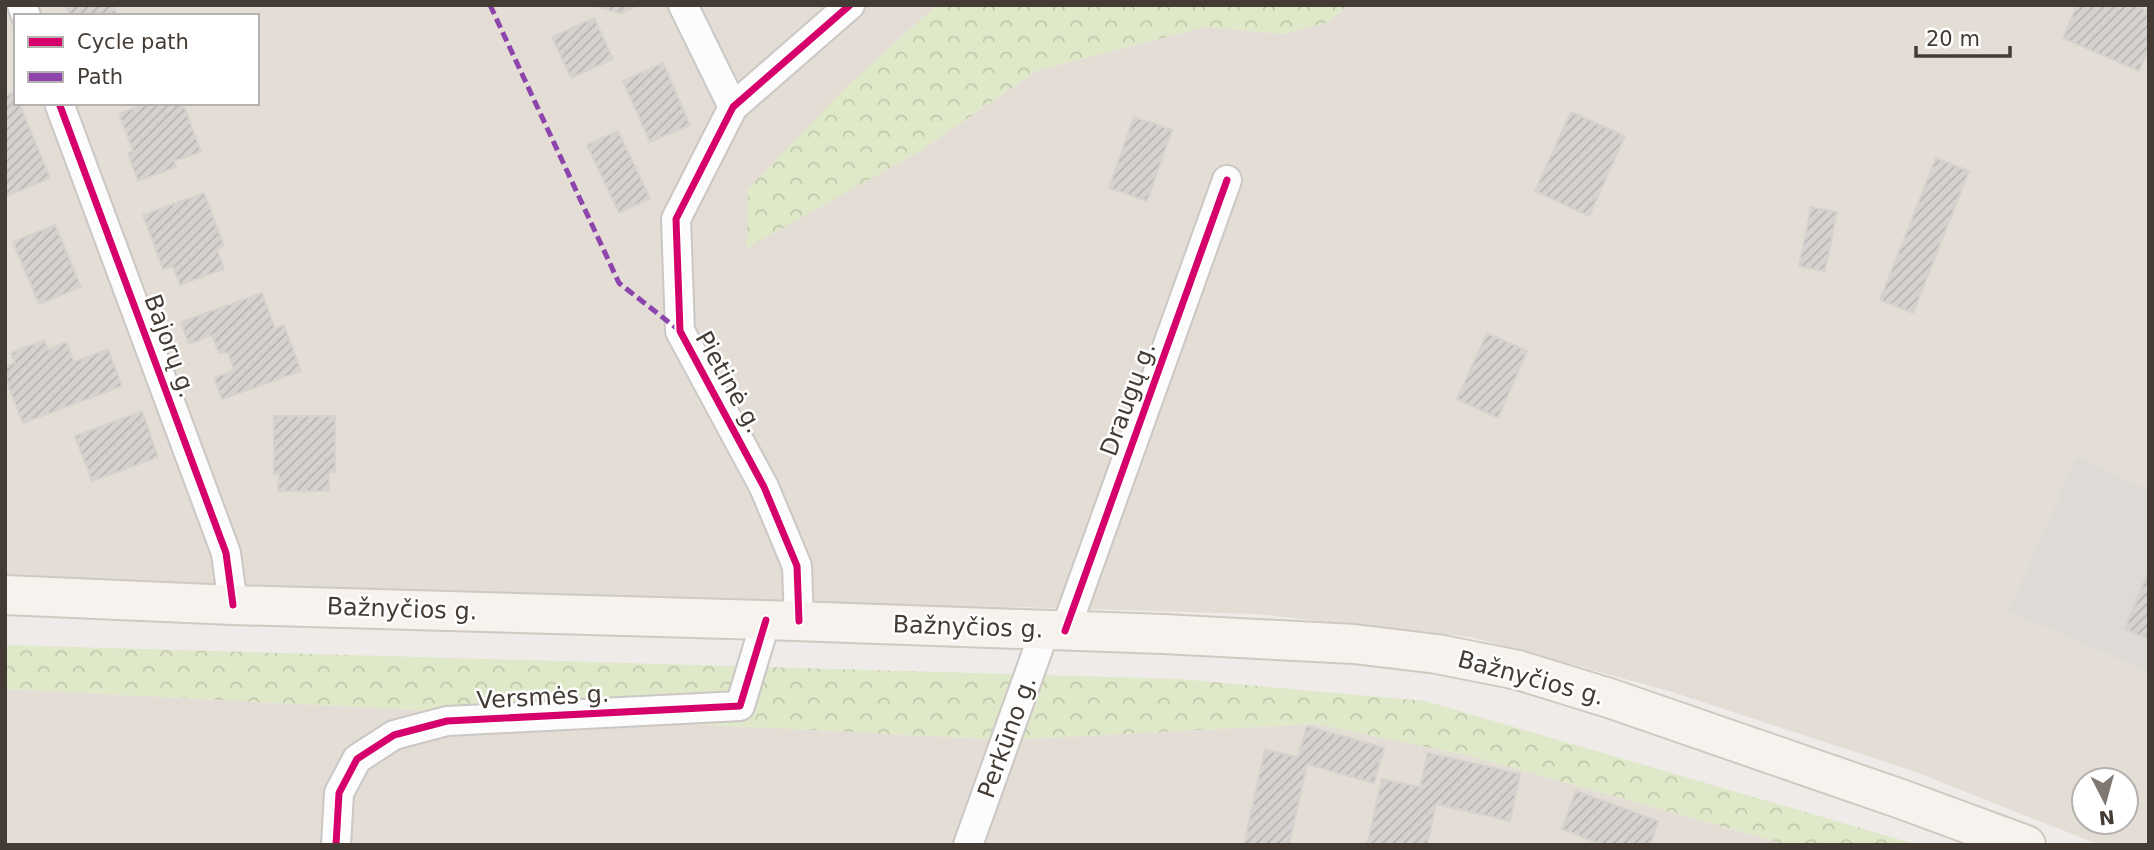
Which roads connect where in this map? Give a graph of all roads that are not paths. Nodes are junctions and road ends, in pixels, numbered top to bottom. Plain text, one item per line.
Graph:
1 (683, 5) edge
2 (850, 5) edge
3 (60, 105) edge
4 (733, 107) junction
5 (1227, 180) dead end
6 (5, 594) edge
7 (233, 605) junction
8 (782, 621) junction
9 (1055, 631) junction
10 (336, 845) edge
11 (968, 845) edge
12 (2026, 845) edge

1 - 4 street
2 - 4 street, Pietinė g.
3 - 7 street, Bajorų g.
4 - 8 street, Pietinė g.
5 - 9 street, Draugų g.
6 - 7 main road, Bažnyčios g.
7 - 8 main road, Bažnyčios g.
8 - 9 main road, Bažnyčios g.
8 - 10 street, Versmės g.
9 - 11 street, Perkūno g.
9 - 12 main road, Bažnyčios g.

